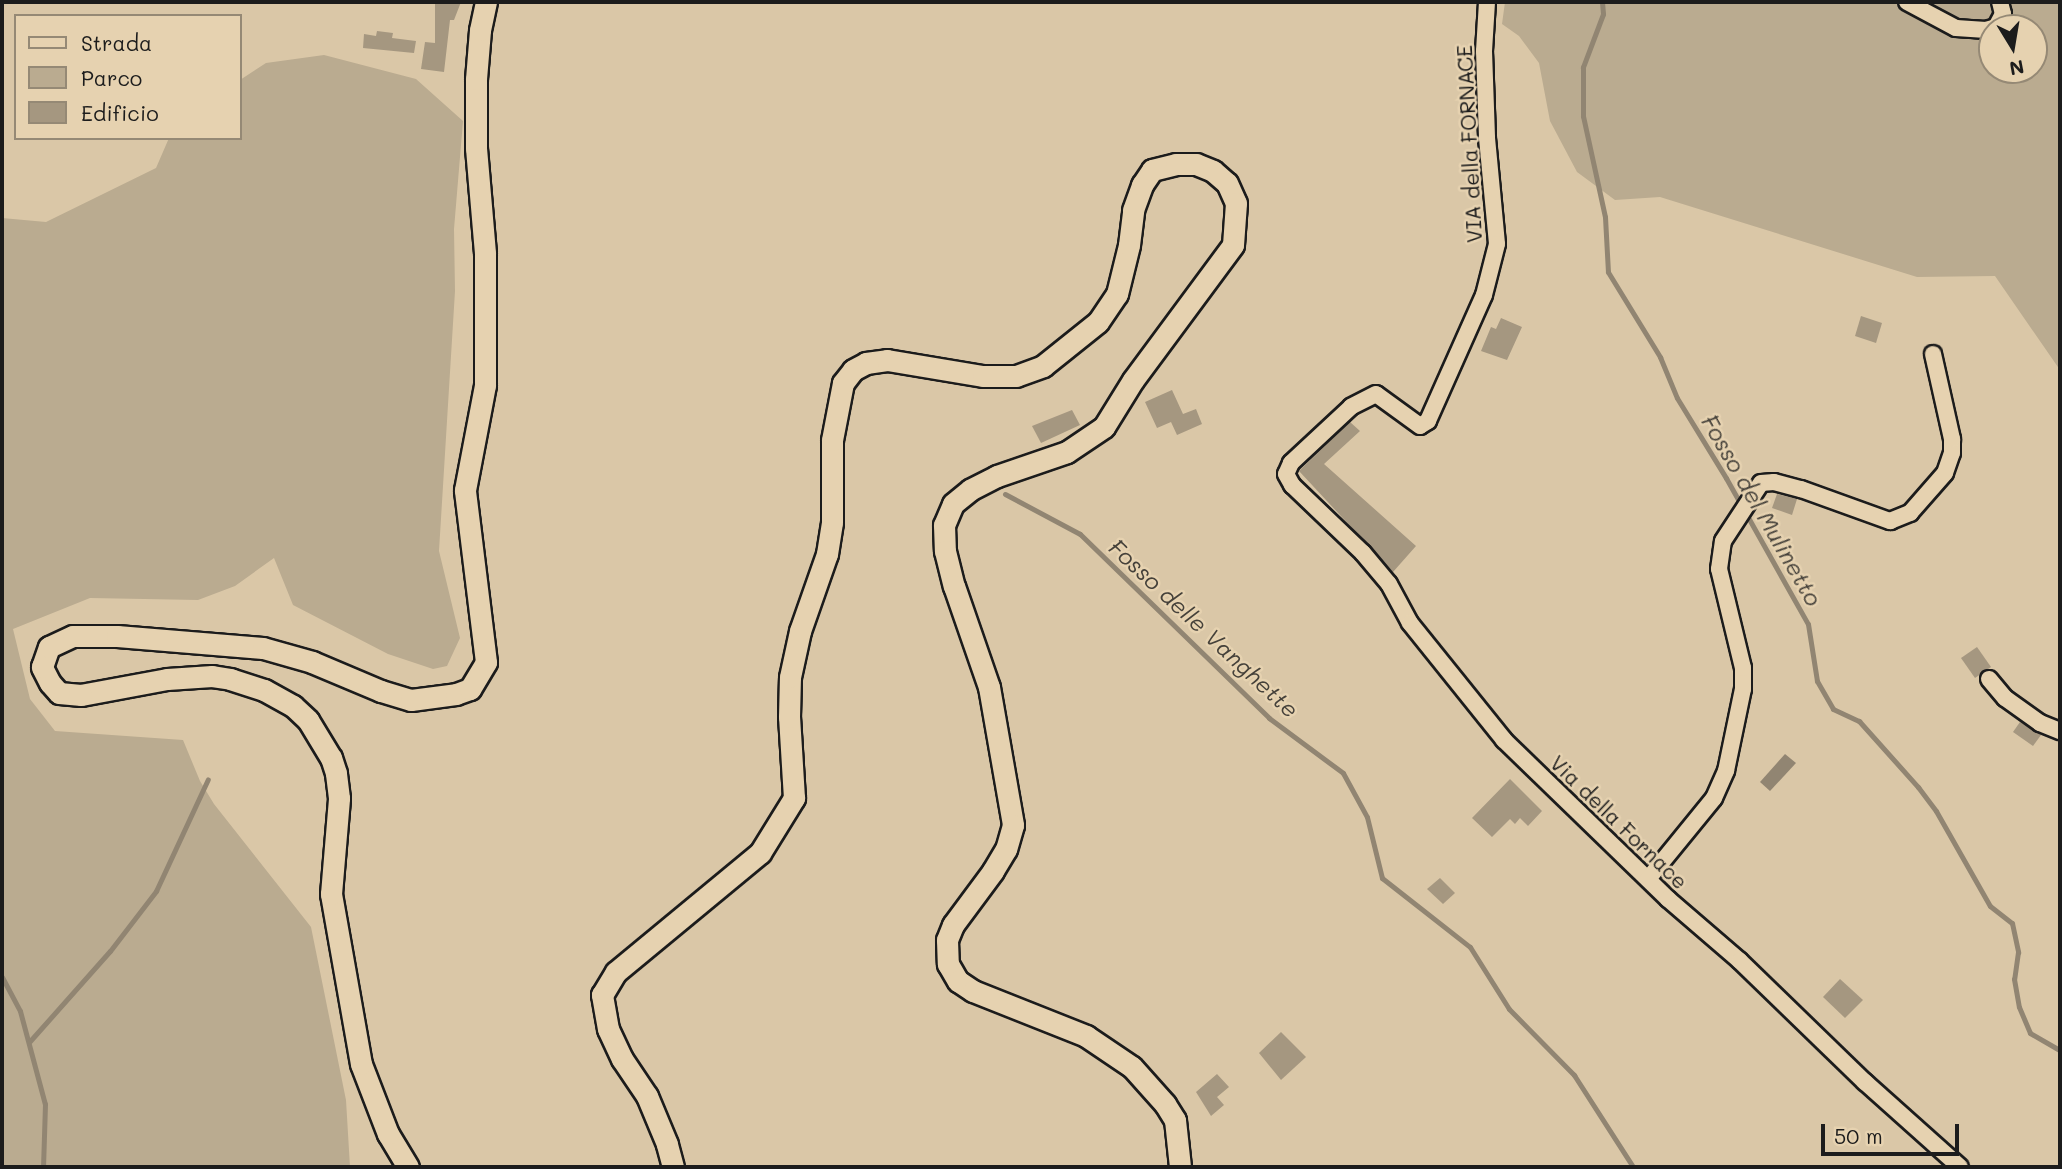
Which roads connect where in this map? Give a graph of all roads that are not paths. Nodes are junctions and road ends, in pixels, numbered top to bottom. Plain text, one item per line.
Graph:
1 (486, 2) edge
2 (1487, 2) edge
3 (1907, 2) edge
4 (2000, 2) edge
5 (1933, 354) dead end
6 (1286, 474) joint
7 (1989, 679) dead end
8 (2060, 731) edge
9 (1648, 879) junction
10 (408, 1167) edge
11 (673, 1167) edge
12 (1180, 1167) edge
13 (1959, 1167) edge

1 - 10 main road
2 - 6 street, VIA della FORNACE
3 - 4 street
5 - 9 street
6 - 9 street, Via della Fornace
7 - 8 street
9 - 13 street, Via della Fornace
11 - 12 main road

